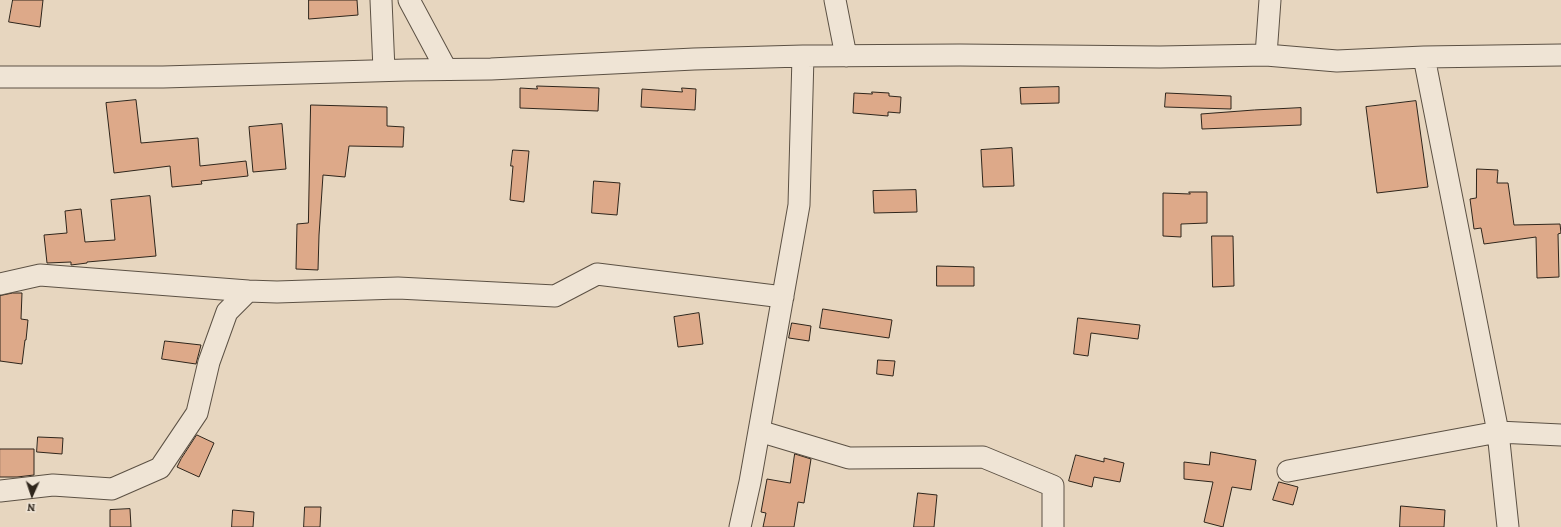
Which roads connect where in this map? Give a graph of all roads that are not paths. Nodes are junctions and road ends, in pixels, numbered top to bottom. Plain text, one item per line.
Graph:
1 (381, 0) edge
2 (409, 0) edge
3 (835, 0) edge
4 (1270, 0) edge
5 (1561, 55) edge
6 (803, 56) junction
7 (846, 56) junction
8 (1266, 56) junction
9 (1424, 57) junction
10 (446, 69) junction
11 (384, 70) junction
12 (0, 77) edge
13 (0, 284) edge
14 (248, 290) junction
15 (783, 297) junction
16 (759, 431) junction
17 (1498, 432) junction
18 (1561, 436) edge
19 (1288, 471) dead end
20 (0, 491) edge
21 (740, 527) edge
22 (1053, 527) edge
23 (1508, 527) edge

1 - 11 street
2 - 10 street
3 - 7 street
4 - 8 street
5 - 9 street
6 - 7 street
6 - 10 street
6 - 15 street
7 - 8 street
8 - 9 street
9 - 17 street
10 - 11 street
11 - 12 street
13 - 14 street
14 - 15 street
14 - 20 street
15 - 16 street
16 - 21 street
16 - 22 street
17 - 18 street
17 - 19 street
17 - 23 street

